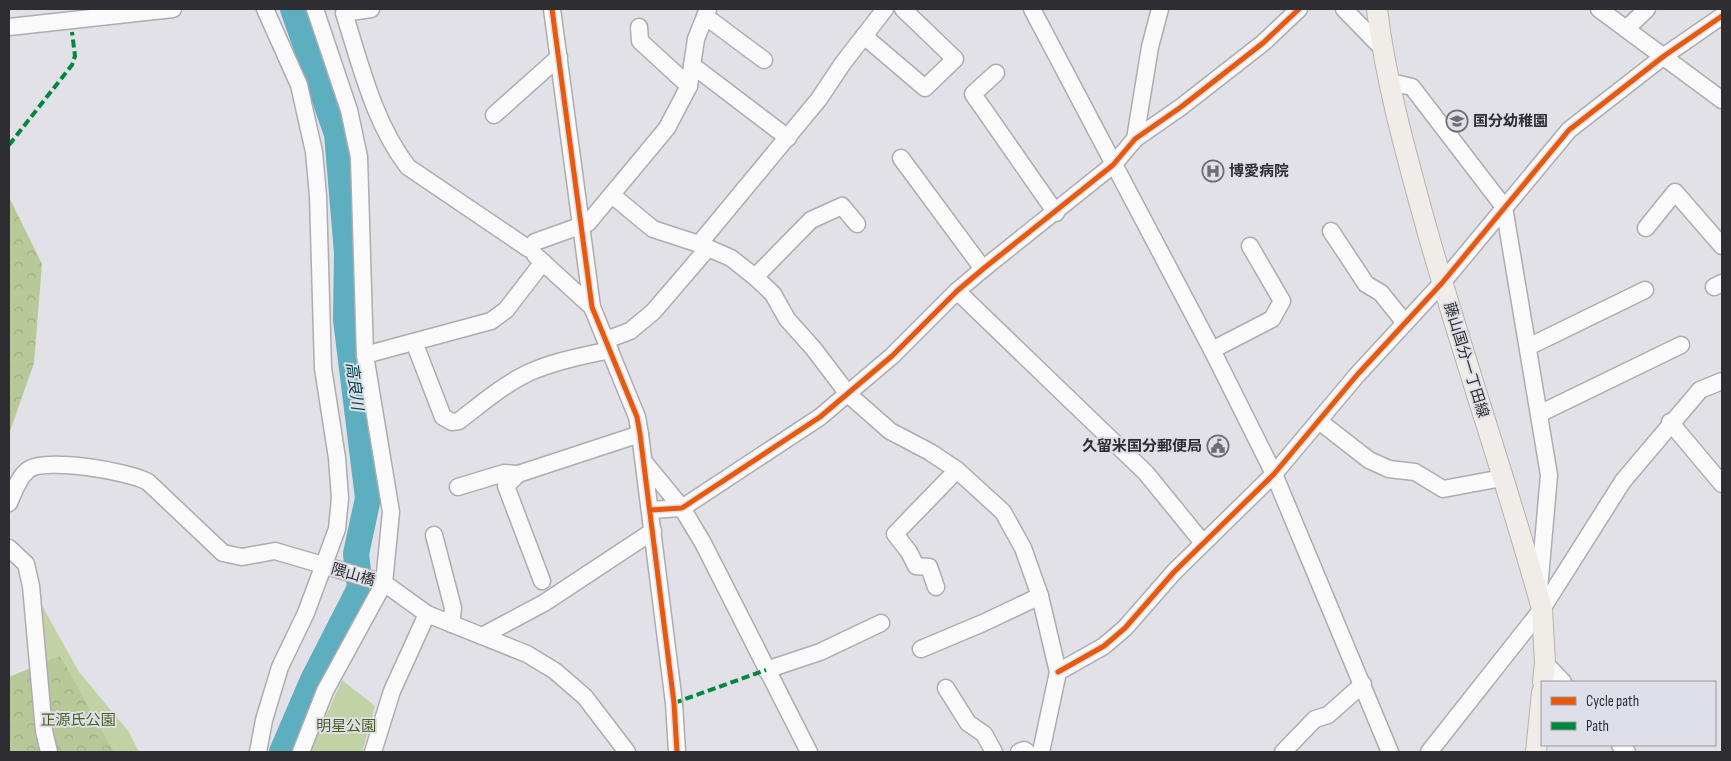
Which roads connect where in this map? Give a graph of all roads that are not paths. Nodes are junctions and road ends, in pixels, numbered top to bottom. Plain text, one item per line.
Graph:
1 (173, 9) edge
2 (265, 9) edge
3 (315, 9) edge
4 (371, 9) edge
5 (552, 9) edge
6 (885, 9) edge
7 (903, 9) edge
8 (1032, 9) edge
9 (1160, 9) edge
10 (1300, 9) edge
11 (1344, 9) edge
12 (1378, 9) edge
13 (1599, 9) edge
14 (1647, 9) edge
15 (706, 12) edge
16 (1722, 16) edge
17 (9, 27) edge
18 (639, 27) dead end
19 (1626, 29) junction
20 (864, 36) junction
21 (1382, 48) junction
22 (1664, 56) junction
23 (559, 57) junction
24 (764, 60) dead end
25 (692, 65) junction
26 (996, 73) dead end
27 (1391, 82) junction
28 (689, 86) junction
29 (1722, 100) edge
30 (494, 116) dead end
31 (788, 138) junction
32 (1135, 139) junction
33 (901, 158) dead end
34 (1113, 165) junction
35 (612, 196) junction
36 (1504, 207) junction
37 (1056, 212) junction
38 (857, 224) dead end
39 (582, 225) junction
40 (1646, 228) dead end
41 (1331, 231) dead end
42 (1719, 234) edge
43 (704, 246) junction
44 (1250, 246) dead end
45 (529, 250) junction
46 (542, 262) junction
47 (983, 269) junction
48 (755, 277) junction
49 (1442, 283) junction
50 (1645, 290) dead end
51 (957, 291) junction
52 (592, 307) junction
53 (1405, 323) junction
54 (414, 342) junction
55 (608, 345) junction
56 (1681, 345) dead end
57 (1528, 347) junction
58 (1212, 350) junction
59 (365, 355) junction
60 (1722, 381) edge
61 (848, 394) junction
62 (1539, 414) junction
63 (1319, 421) junction
64 (1670, 422) junction
65 (640, 434) junction
66 (645, 463) junction
67 (957, 470) junction
68 (518, 474) junction
69 (1274, 474) junction
70 (1502, 478) junction
71 (1722, 484) edge
72 (458, 487) dead end
73 (9, 503) edge
74 (682, 508) junction
75 (651, 510) junction
76 (653, 531) junction
77 (434, 535) dead end
78 (1203, 544) junction
79 (9, 548) edge
80 (322, 566) junction
81 (542, 581) dead end
82 (384, 583) junction
83 (936, 587) dead end
84 (1040, 596) junction
85 (1540, 602) junction
86 (427, 614) junction
87 (880, 623) dead end
88 (451, 624) junction
89 (482, 636) junction
90 (921, 649) dead end
91 (766, 670) junction
92 (1058, 672) junction
93 (1544, 673) edge
94 (1561, 681) edge
95 (1363, 684) junction
96 (946, 688) dead end
97 (1541, 702) edge
98 (49, 752) edge
99 (258, 752) edge
100 (301, 752) edge
101 (373, 752) edge
102 (627, 752) edge
103 (677, 752) edge
104 (809, 752) edge
105 (994, 752) edge
106 (1019, 752) edge
107 (1028, 752) edge
108 (1041, 752) edge
109 (1283, 752) edge
110 (1390, 752) edge
111 (1429, 752) edge
112 (1536, 752) edge

1 - 17 street
2 - 80 street
3 - 59 street
4 - 45 street
5 - 23 street
6 - 20 street
7 - 20 street
8 - 34 street
9 - 32 street
10 - 32 street
11 - 21 street
12 - 21 main road, 藤山国分一丁田線
13 - 19 street
14 - 19 street
15 - 24 street
15 - 25 street
16 - 22 street
18 - 28 street
19 - 22 street
20 - 31 street
21 - 27 main road, 藤山国分一丁田線
22 - 29 street
22 - 36 street
23 - 30 street
23 - 39 street
25 - 28 street
25 - 31 street
26 - 37 street
27 - 36 street
27 - 49 main road, 藤山国分一丁田線
28 - 35 street
31 - 43 street
32 - 34 street
33 - 47 street
34 - 37 street
34 - 58 street
35 - 39 street
35 - 43 street
36 - 49 street
36 - 57 street
37 - 47 street
38 - 48 street
39 - 45 street
39 - 52 street
40 - 42 street
41 - 53 street
43 - 48 street
43 - 55 street
44 - 58 street
45 - 46 street
46 - 52 street
46 - 54 street
47 - 51 street
48 - 61 street
49 - 53 street
49 - 70 main road, 藤山国分一丁田線
50 - 57 street
51 - 61 street
51 - 78 street
52 - 55 street
53 - 63 street
54 - 55 street
54 - 59 street
55 - 65 street
56 - 62 street
57 - 62 street
58 - 69 street
59 - 82 street
60 - 64 street
61 - 67 street
61 - 74 street
62 - 85 street
63 - 69 street
63 - 70 street
64 - 71 street
64 - 85 street
65 - 66 street
65 - 68 street
66 - 74 street
66 - 75 street
67 - 83 street
67 - 84 street
68 - 72 street
68 - 81 street
69 - 78 street
69 - 95 street
70 - 85 main road, 藤山国分一丁田線
73 - 80 street, 隈山橋
74 - 75 street
74 - 91 street
75 - 76 street
76 - 89 street
76 - 103 street
77 - 88 street
78 - 92 street
79 - 98 street
80 - 82 street, 隈山橋
80 - 99 street
82 - 86 street
82 - 100 street
84 - 90 street
84 - 92 street
85 - 93 main road, 藤山国分一丁田線
85 - 111 street
86 - 88 street
86 - 101 street
87 - 91 street
88 - 89 street
89 - 102 street
91 - 104 street
92 - 108 street
93 - 94 street
95 - 109 street
95 - 110 street
96 - 105 street
97 - 112 main road
106 - 107 street

